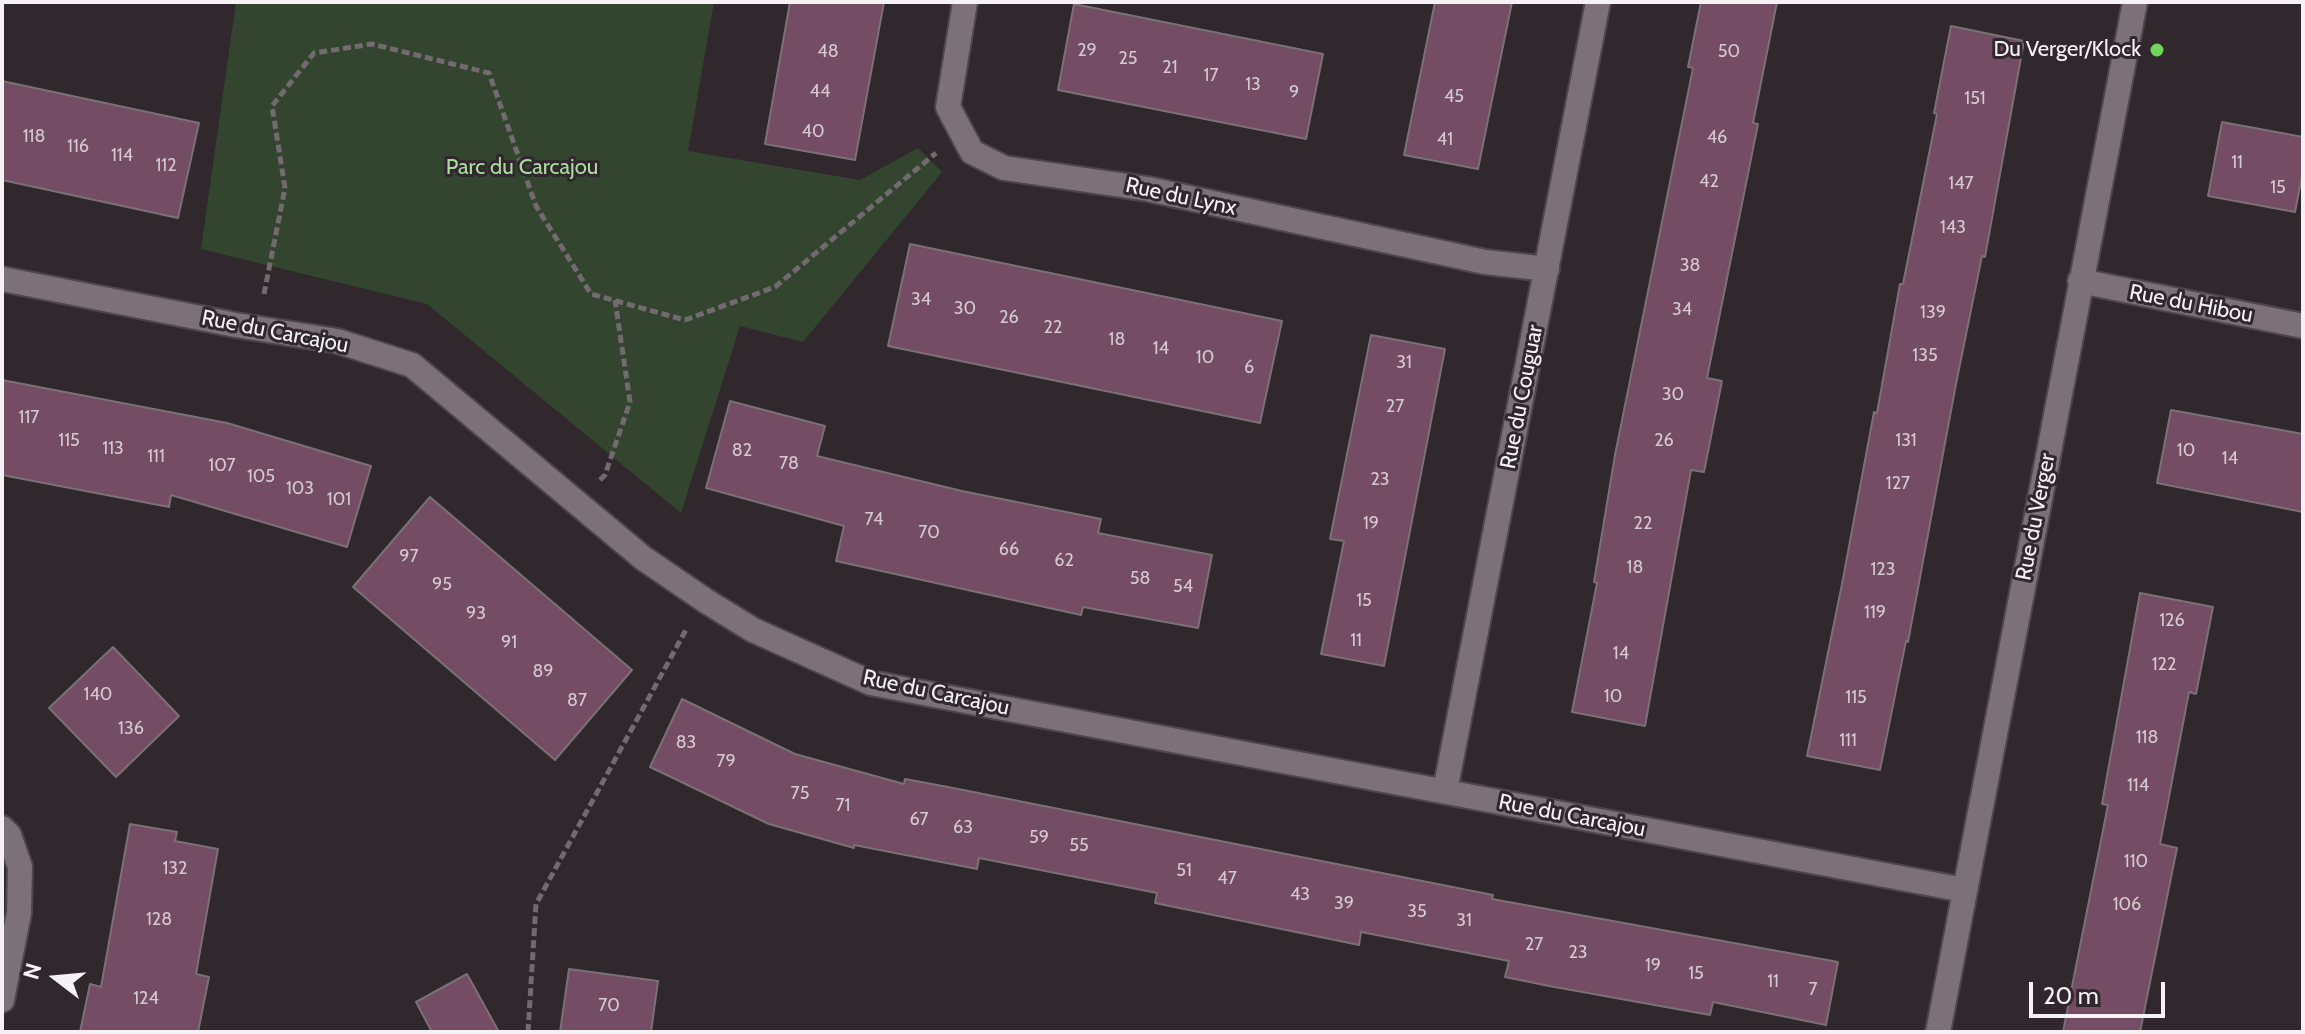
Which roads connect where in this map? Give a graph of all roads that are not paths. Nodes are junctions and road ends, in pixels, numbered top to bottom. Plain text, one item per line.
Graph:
1 (965, 2) edge
2 (1598, 2) edge
3 (2135, 2) edge
4 (1547, 269) junction
5 (2, 279) edge
6 (2080, 281) junction
7 (2303, 326) edge
8 (1445, 791) junction
9 (2, 828) edge
10 (1964, 890) junction
11 (2, 1000) edge
12 (1938, 1032) edge

1 - 4 street, Rue du Lynx
2 - 4 street, Rue du Couguar
3 - 6 street, Rue du Verger
4 - 8 street, Rue du Couguar
5 - 8 street, Rue du Carcajou
6 - 7 street, Rue du Hibou
6 - 10 street, Rue du Verger
8 - 10 street, Rue du Carcajou
9 - 11 street
10 - 12 street, Rue du Verger

